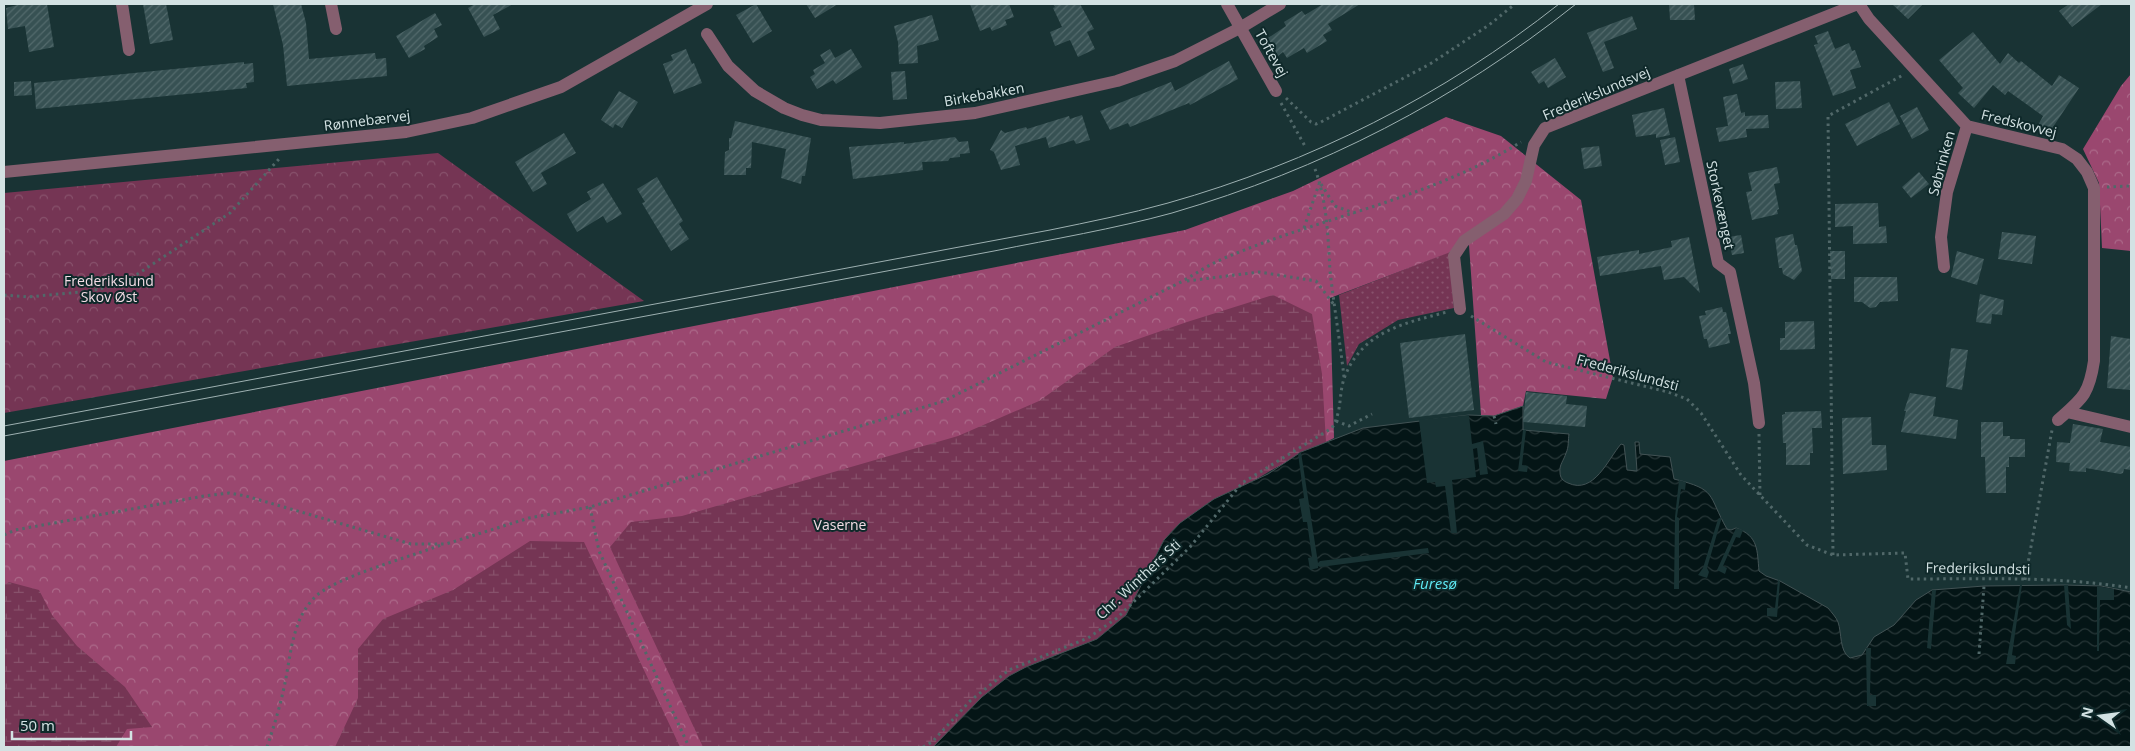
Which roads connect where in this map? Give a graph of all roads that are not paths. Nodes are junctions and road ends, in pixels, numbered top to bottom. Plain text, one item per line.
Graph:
1 (122, 4) edge
2 (331, 4) edge
3 (1227, 4) edge
4 (1280, 4) edge
5 (1858, 4) edge
6 (698, 6) edge
7 (1240, 28) junction
8 (336, 29) dead end
9 (706, 34) dead end
10 (129, 50) dead end
11 (1678, 75) junction
12 (1277, 95) road end
13 (1967, 126) junction
14 (4, 172) edge
15 (1944, 267) dead end
16 (1460, 309) road end
17 (1759, 423) dead end
18 (2131, 427) edge

1 - 10 street
2 - 8 street
3 - 7 street, Toftevej
4 - 7 street, Birkebakken
5 - 11 street, Frederikslundsvej
5 - 13 street, Fredskovvej
6 - 14 street, Rønnebærvej
7 - 9 street, Birkebakken
7 - 12 street, Toftevej
11 - 16 street, Frederikslundsvej
11 - 17 street, Storkevænget
13 - 15 street, Søbrinken
13 - 18 street, Fredskovvej

